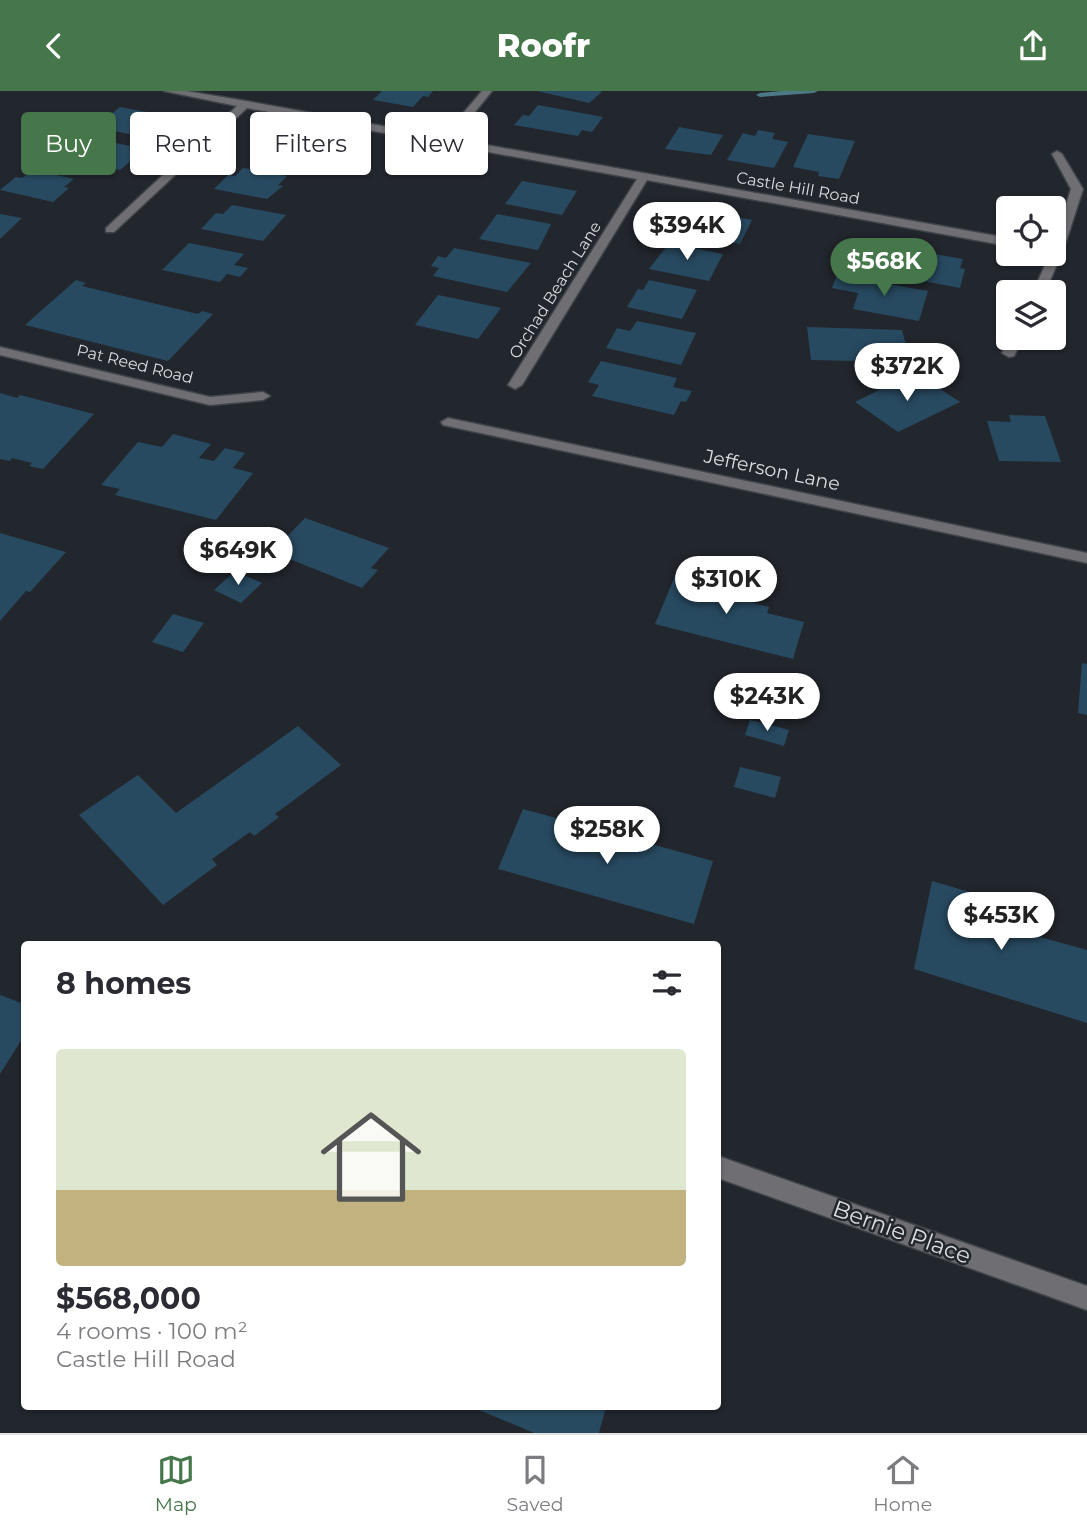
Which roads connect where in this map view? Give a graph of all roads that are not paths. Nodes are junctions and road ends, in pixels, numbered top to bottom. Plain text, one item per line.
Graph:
1 (169, 91) edge
2 (487, 91) edge
3 (246, 104) junction
4 (470, 112) edge
5 (385, 128) edge
6 (488, 147) edge
7 (1057, 154) dead end
8 (644, 176) junction
9 (1066, 220) edge
10 (110, 230) dead end
11 (996, 240) edge
12 (1011, 350) edge
13 (0, 351) edge
14 (1009, 353) dead end
15 (515, 385) dead end
16 (263, 396) dead end
17 (448, 422) dead end
18 (1087, 558) edge
19 (721, 1168) edge
20 (1087, 1298) edge

1 - 3 street, Castle Hill Road
2 - 4 street
3 - 5 street, Castle Hill Road
3 - 10 street
6 - 8 street, Castle Hill Road
7 - 9 street
8 - 11 street, Castle Hill Road
8 - 15 street, Orchad Beach Lane
12 - 14 street
13 - 16 street, Pat Reed Road
17 - 18 street, Jefferson Lane
19 - 20 street, Bernie Place

